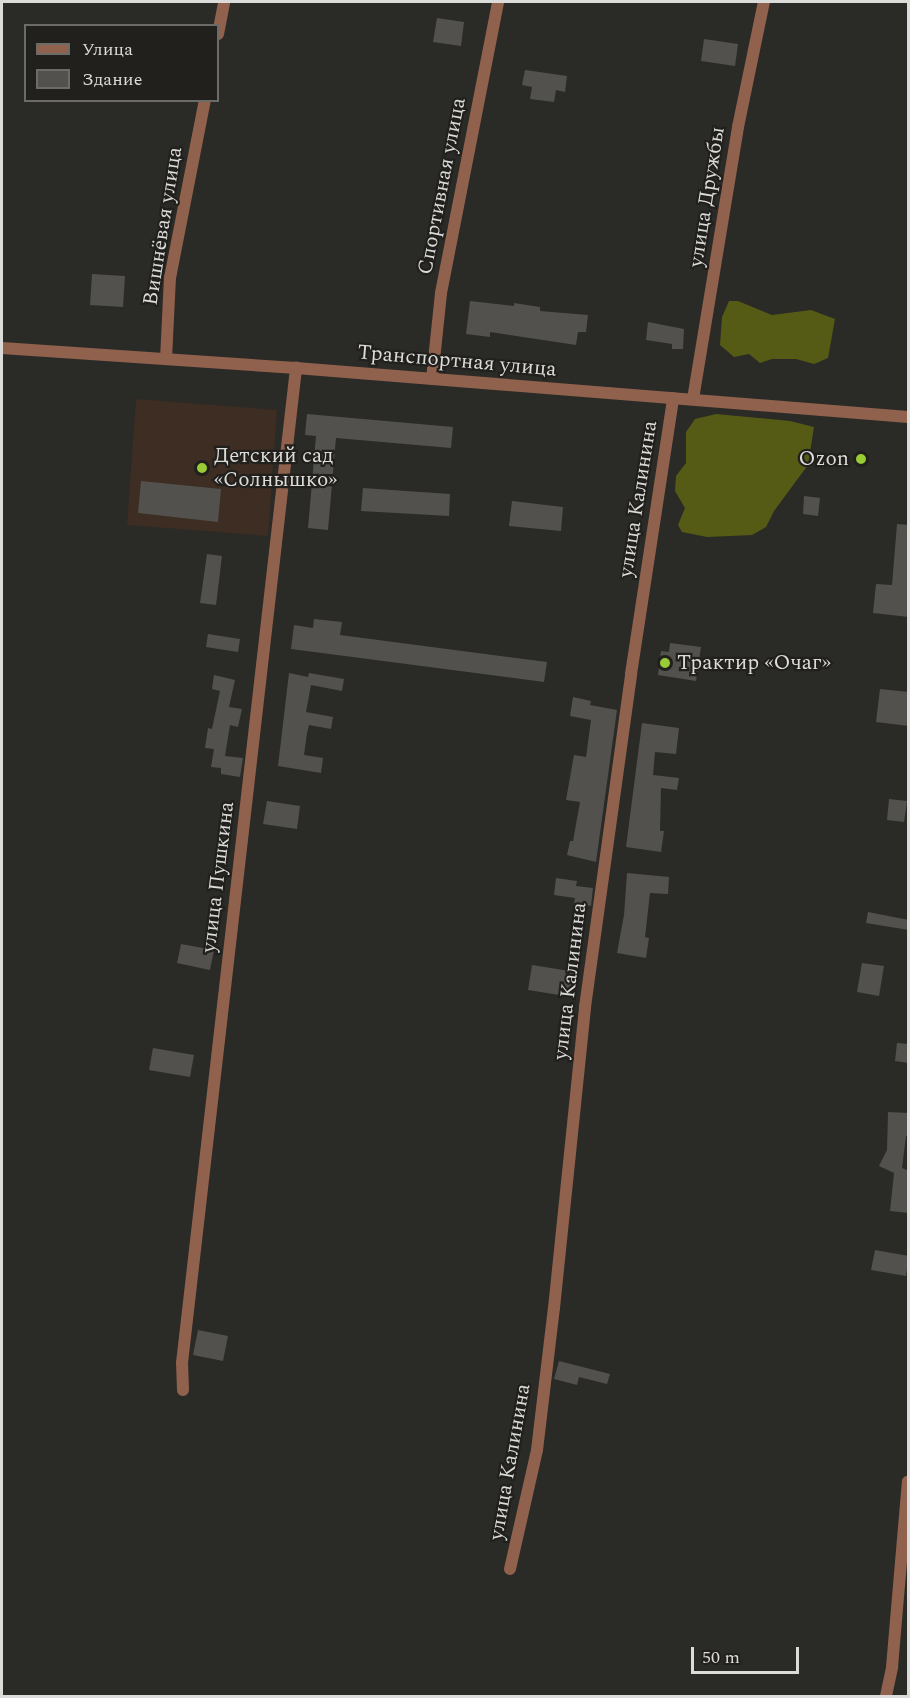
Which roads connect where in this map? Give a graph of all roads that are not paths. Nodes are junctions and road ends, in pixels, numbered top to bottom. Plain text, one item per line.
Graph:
1 (224, 2) edge
2 (498, 2) edge
3 (764, 2) edge
4 (219, 29) edge
5 (205, 102) edge
6 (2, 348) edge
7 (166, 359) junction
8 (296, 368) junction
9 (432, 379) junction
10 (673, 398) junction
11 (693, 399) junction
12 (909, 417) edge
13 (183, 1390) dead end
14 (909, 1482) edge
15 (510, 1569) dead end
16 (886, 1696) edge

1 - 4 street
2 - 9 street, Спортивная улица
3 - 11 street, улица Дружбы
5 - 7 street, Вишнёвая улица
6 - 7 street, Транспортная улица
7 - 8 street, Транспортная улица
8 - 9 street, Транспортная улица
8 - 13 street, улица Пушкина
9 - 10 street, Транспортная улица
10 - 11 street, Транспортная улица
10 - 15 street, улица Калинина
11 - 12 street, Транспортная улица
14 - 16 street

